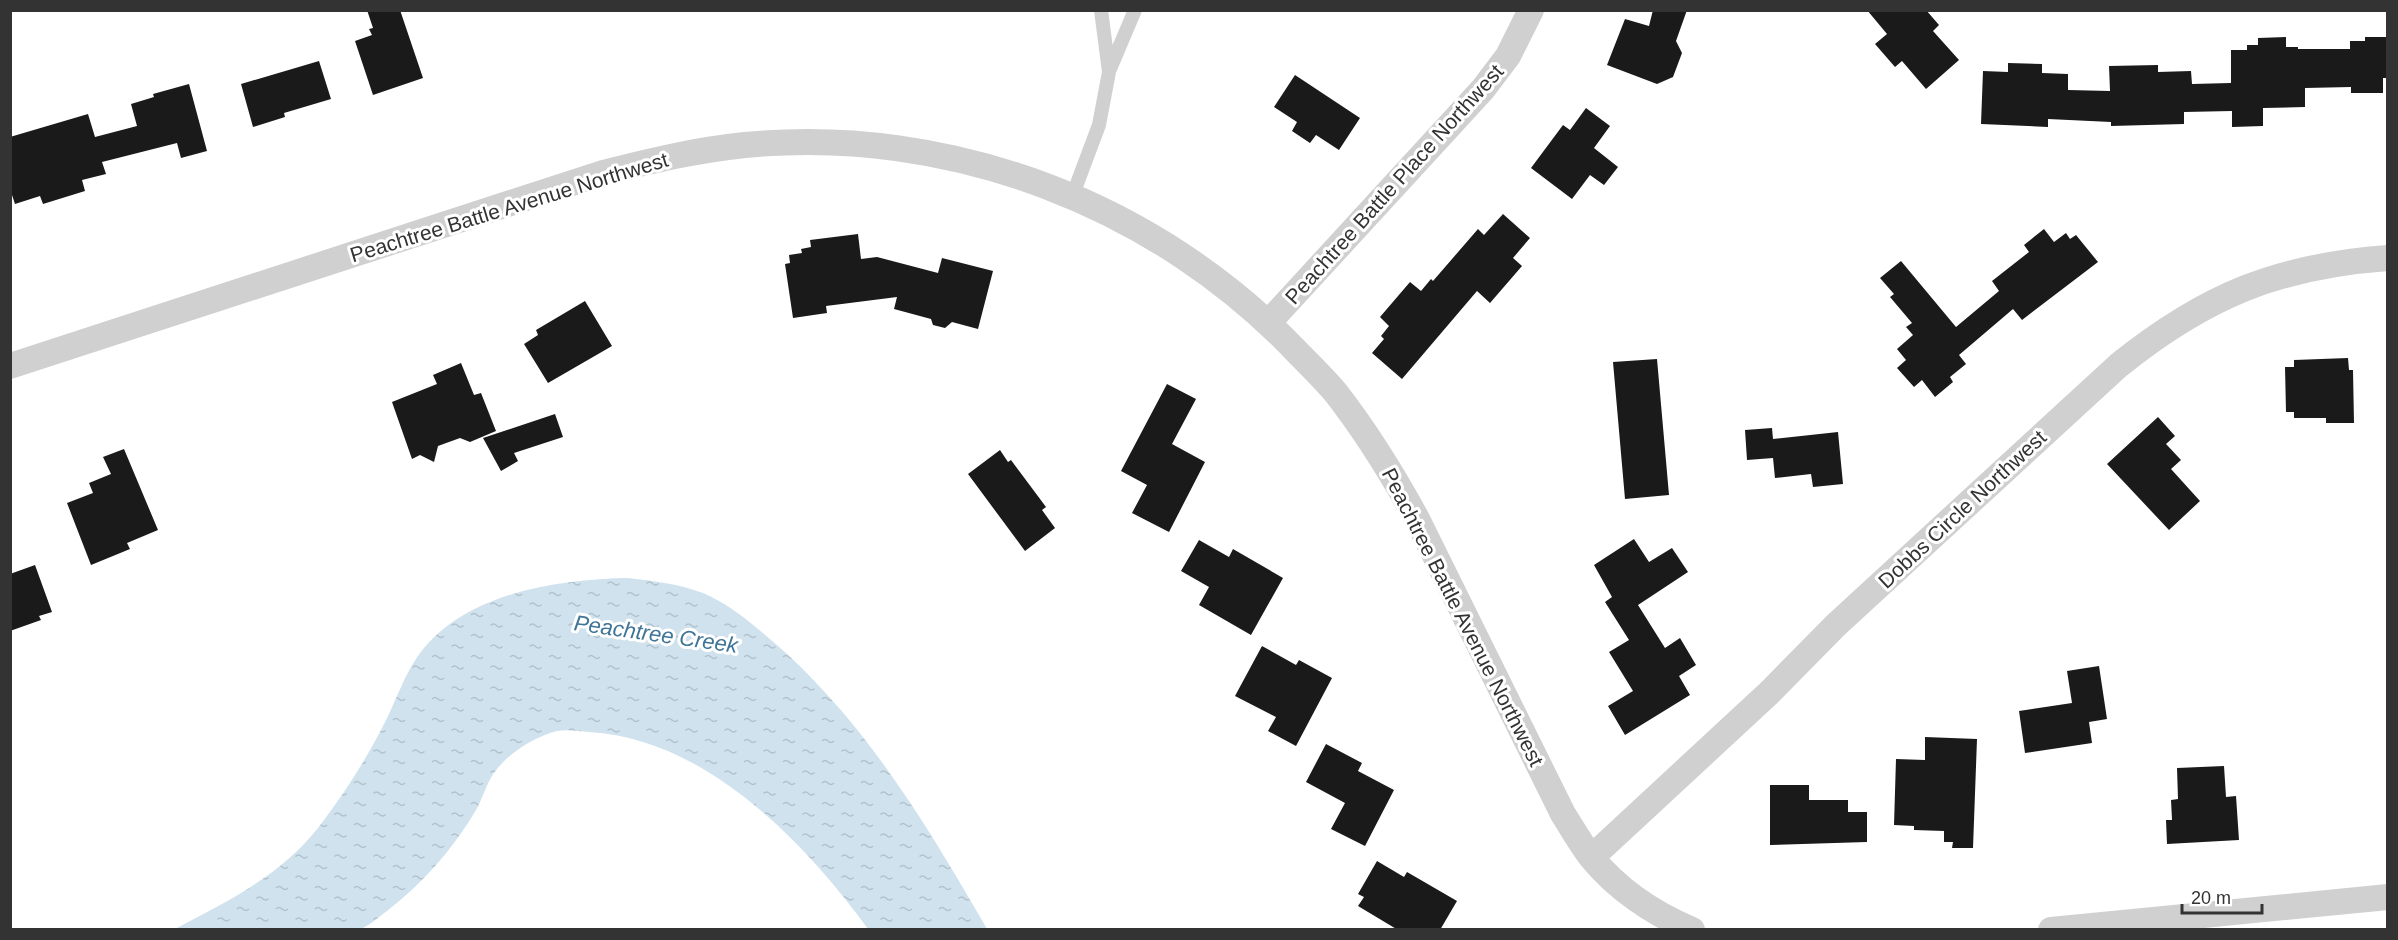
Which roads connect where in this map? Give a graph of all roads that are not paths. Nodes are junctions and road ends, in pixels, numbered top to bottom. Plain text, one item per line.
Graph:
1 (1101, 10) edge
2 (1135, 10) edge
3 (1531, 10) edge
4 (1109, 72) junction
5 (1072, 197) junction
6 (2388, 258) edge
7 (1269, 322) junction
8 (10, 366) edge
9 (1592, 857) junction
10 (2388, 897) edge
11 (1692, 930) edge
12 (2051, 930) edge

1 - 4 lane
2 - 4 lane
3 - 7 street, Peachtree Battle Place Northwest
4 - 5 lane
5 - 7 street, Peachtree Battle Avenue Northwest
5 - 8 street, Peachtree Battle Avenue Northwest
6 - 9 street, Dobbs Circle Northwest
7 - 9 street, Peachtree Battle Avenue Northwest
9 - 11 street, Peachtree Battle Avenue Northwest
10 - 12 street

